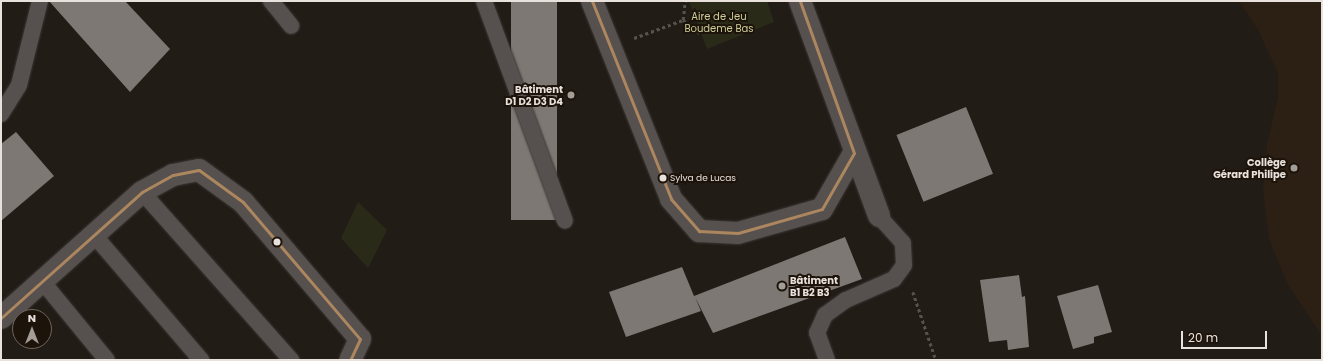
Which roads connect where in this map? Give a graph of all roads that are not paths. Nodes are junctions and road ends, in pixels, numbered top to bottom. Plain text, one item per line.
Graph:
1 (40, 1) edge
2 (270, 1) edge
3 (484, 1) edge
4 (592, 1) edge
5 (800, 1) edge
6 (291, 26) dead end
7 (1, 114) edge
8 (854, 153) junction
9 (142, 192) junction
10 (879, 216) joint
11 (565, 221) dead end
12 (94, 235) junction
13 (42, 281) junction
14 (1, 318) edge
15 (107, 360) edge
16 (201, 360) edge
17 (290, 360) edge
18 (350, 360) edge
19 (827, 360) edge

1 - 7 lane
2 - 6 lane
3 - 11 lane
4 - 8 street
5 - 8 street
8 - 10 street
9 - 12 street
9 - 17 lane
9 - 18 street
10 - 19 lane
12 - 13 street
12 - 16 lane
13 - 14 street
13 - 15 lane

